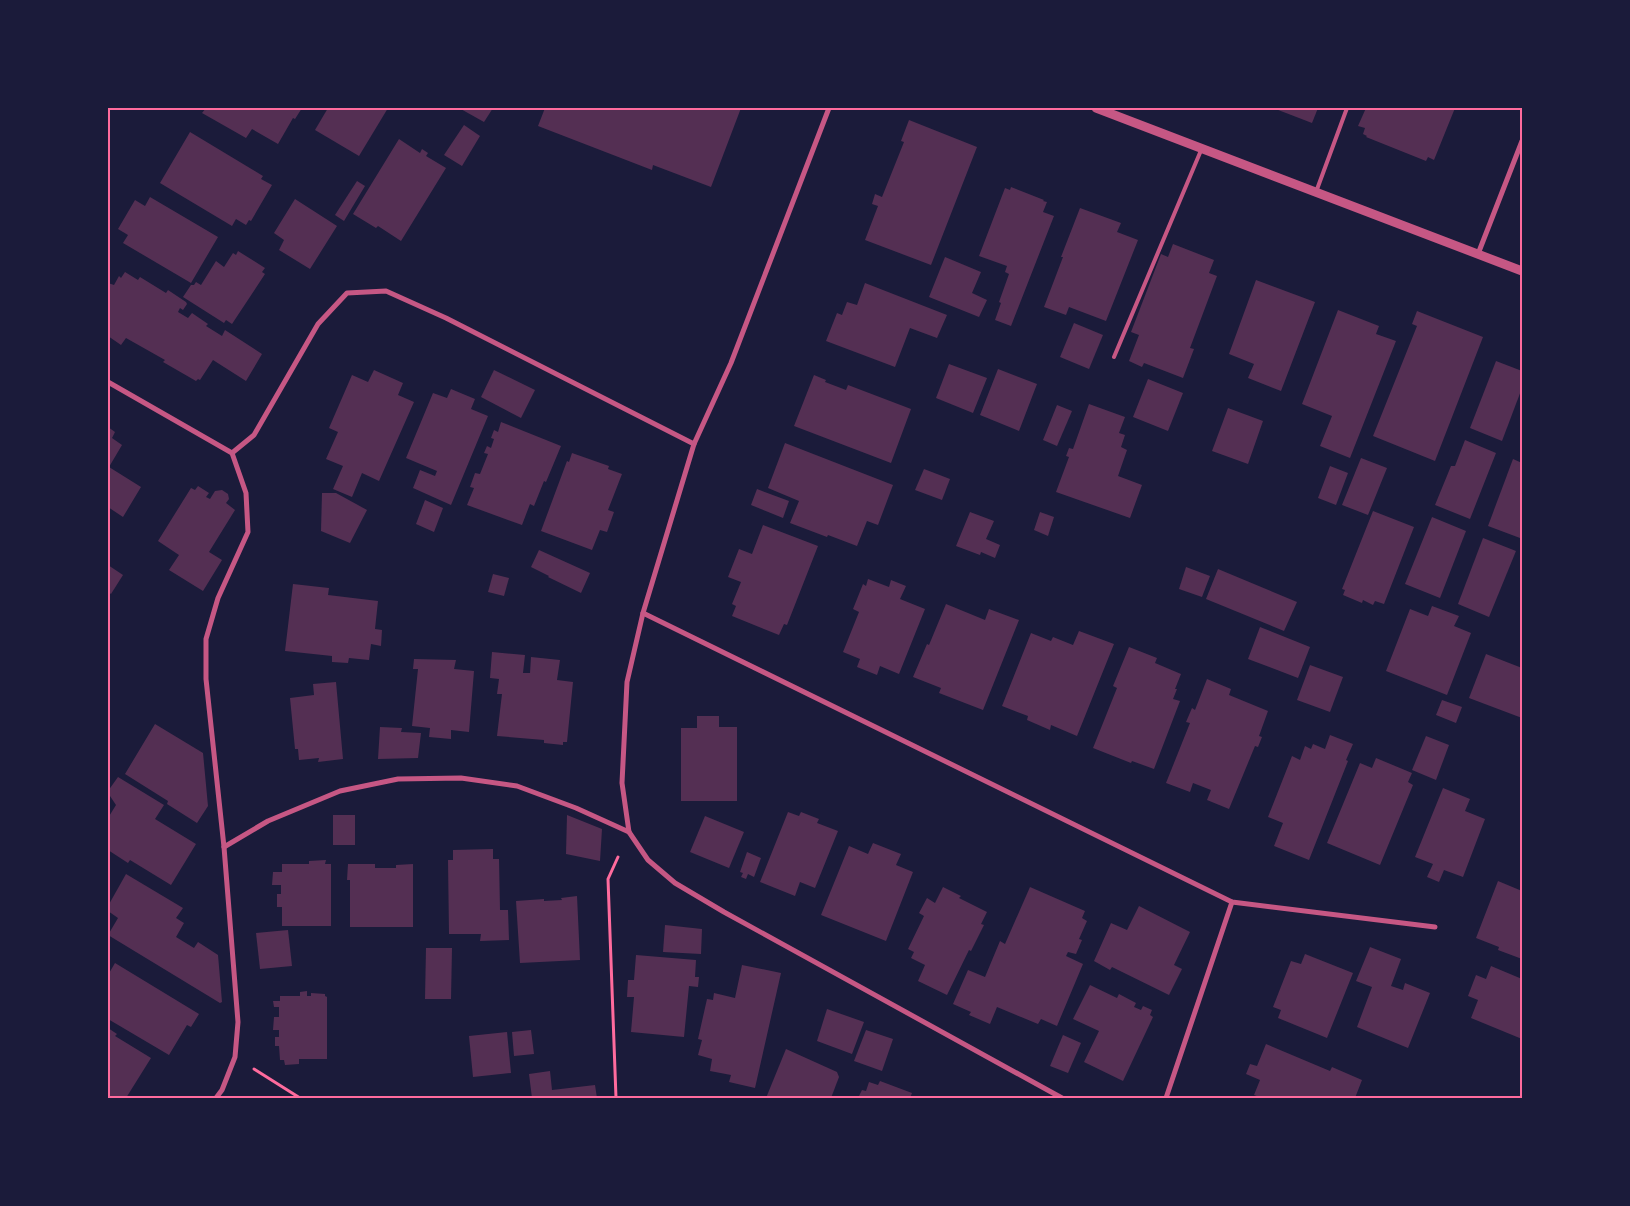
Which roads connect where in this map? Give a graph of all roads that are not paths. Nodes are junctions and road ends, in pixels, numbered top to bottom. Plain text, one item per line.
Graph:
1 (829, 108) edge
2 (1096, 108) edge
3 (1347, 108) edge
4 (1522, 141) edge
5 (1202, 148) junction
6 (1316, 192) junction
7 (1478, 254) junction
8 (1522, 271) edge
9 (1114, 357) dead end
10 (108, 382) edge
11 (694, 444) junction
12 (232, 453) junction
13 (643, 613) junction
14 (629, 832) junction
15 (224, 847) junction
16 (1232, 902) junction
17 (1435, 927) dead end
18 (216, 1098) edge
19 (1062, 1098) edge
20 (1166, 1098) edge

1 - 11 street
2 - 5 street
3 - 6 lane
4 - 7 street
5 - 6 street
5 - 9 lane
6 - 7 street
7 - 8 street
10 - 12 street
11 - 12 street
11 - 13 street
12 - 15 street
13 - 14 street
13 - 16 street
14 - 15 street
14 - 19 street
15 - 18 street
16 - 17 street
16 - 20 street

